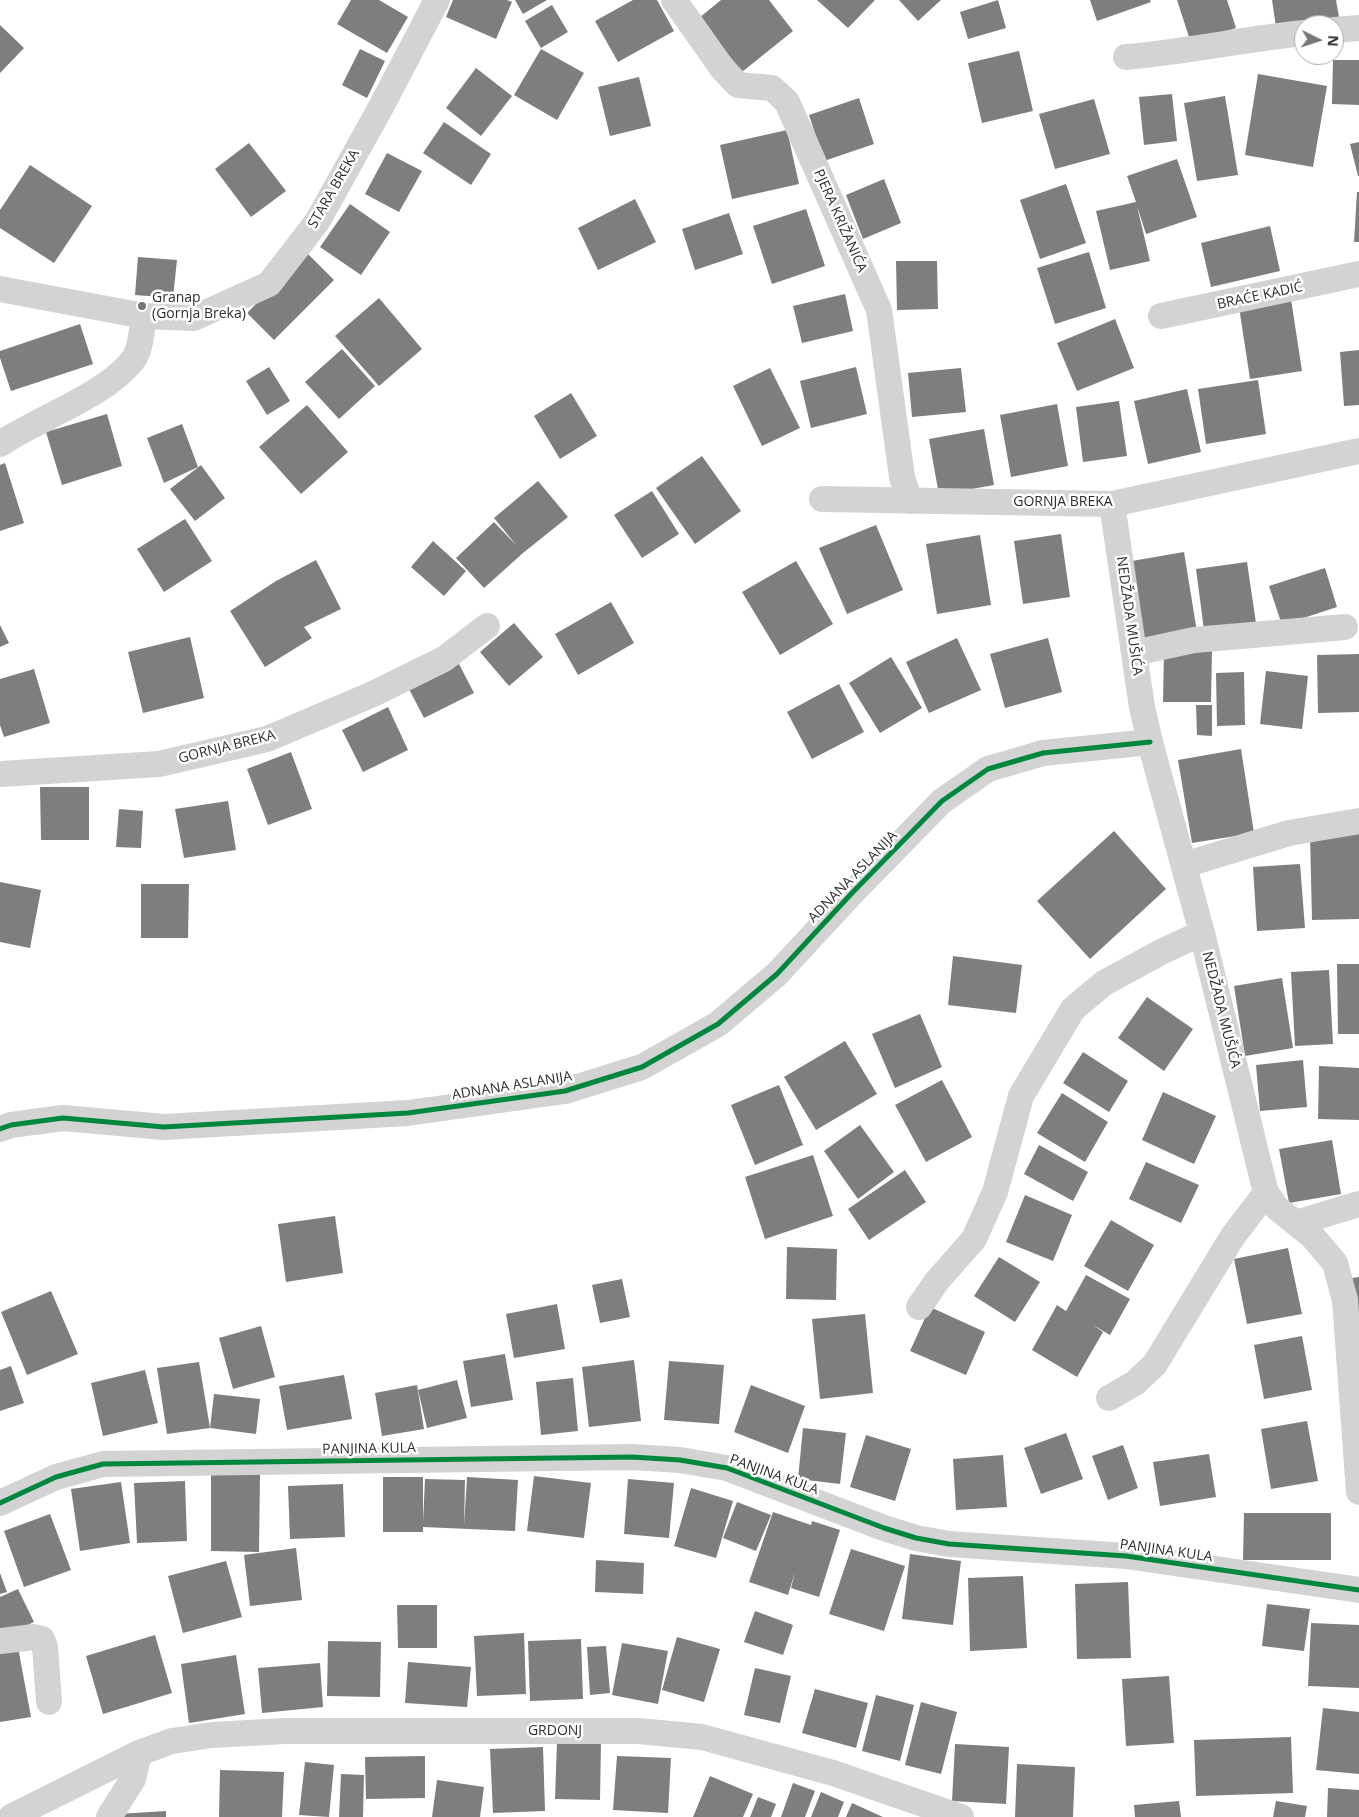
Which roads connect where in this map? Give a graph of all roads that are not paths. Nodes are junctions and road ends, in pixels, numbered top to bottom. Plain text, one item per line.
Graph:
1 (437, 0) edge
2 (674, 0) edge
3 (1359, 28) edge
4 (1344, 29) edge
5 (1294, 34) edge
6 (1126, 57) dead end
7 (1359, 274) edge
8 (0, 289) edge
9 (144, 316) junction
10 (1161, 316) dead end
11 (0, 444) edge
12 (1359, 451) edge
13 (822, 499) dead end
14 (910, 501) junction
15 (1112, 504) junction
16 (487, 626) dead end
17 (1346, 627) dead end
18 (1134, 653) junction
19 (1150, 742) junction
20 (0, 774) edge
21 (1359, 821) edge
22 (1184, 865) junction
23 (1202, 933) junction
24 (0, 1129) edge
25 (1266, 1193) junction
26 (1359, 1204) edge
27 (1296, 1223) junction
28 (919, 1307) dead end
29 (1109, 1398) dead end
30 (1359, 1492) edge
31 (0, 1503) edge
32 (1359, 1590) edge
33 (0, 1641) edge
34 (49, 1702) dead end
35 (139, 1753) junction
36 (11, 1817) edge
37 (109, 1817) edge
38 (961, 1817) edge

1 - 9 street, STARA BREKA
2 - 14 street, PJERA KRIŽANIĆA
3 - 4 street
5 - 6 street
7 - 10 street, BRAĆE KADIĆ
8 - 9 street, STARA BREKA
9 - 11 street
12 - 15 street, GORNJA BREKA
13 - 14 street, GORNJA BREKA
14 - 15 street, GORNJA BREKA
15 - 18 street, NEDŽADA MUŠIĆA
16 - 20 street, GORNJA BREKA
17 - 18 street
18 - 19 street, NEDŽADA MUŠIĆA
19 - 22 street, NEDŽADA MUŠIĆA
19 - 24 street, ADNANA ASLANIJA
21 - 22 street
22 - 23 street, NEDŽADA MUŠIĆA
23 - 25 street, NEDŽADA MUŠIĆA
23 - 28 street
25 - 27 street, NEDŽADA MUŠIĆA
25 - 29 street
26 - 27 street
27 - 30 street, NEDŽADA MUŠIĆA
31 - 32 street, PANJINA KULA
33 - 34 street
35 - 36 street
35 - 37 street
35 - 38 street, GRDONJ

